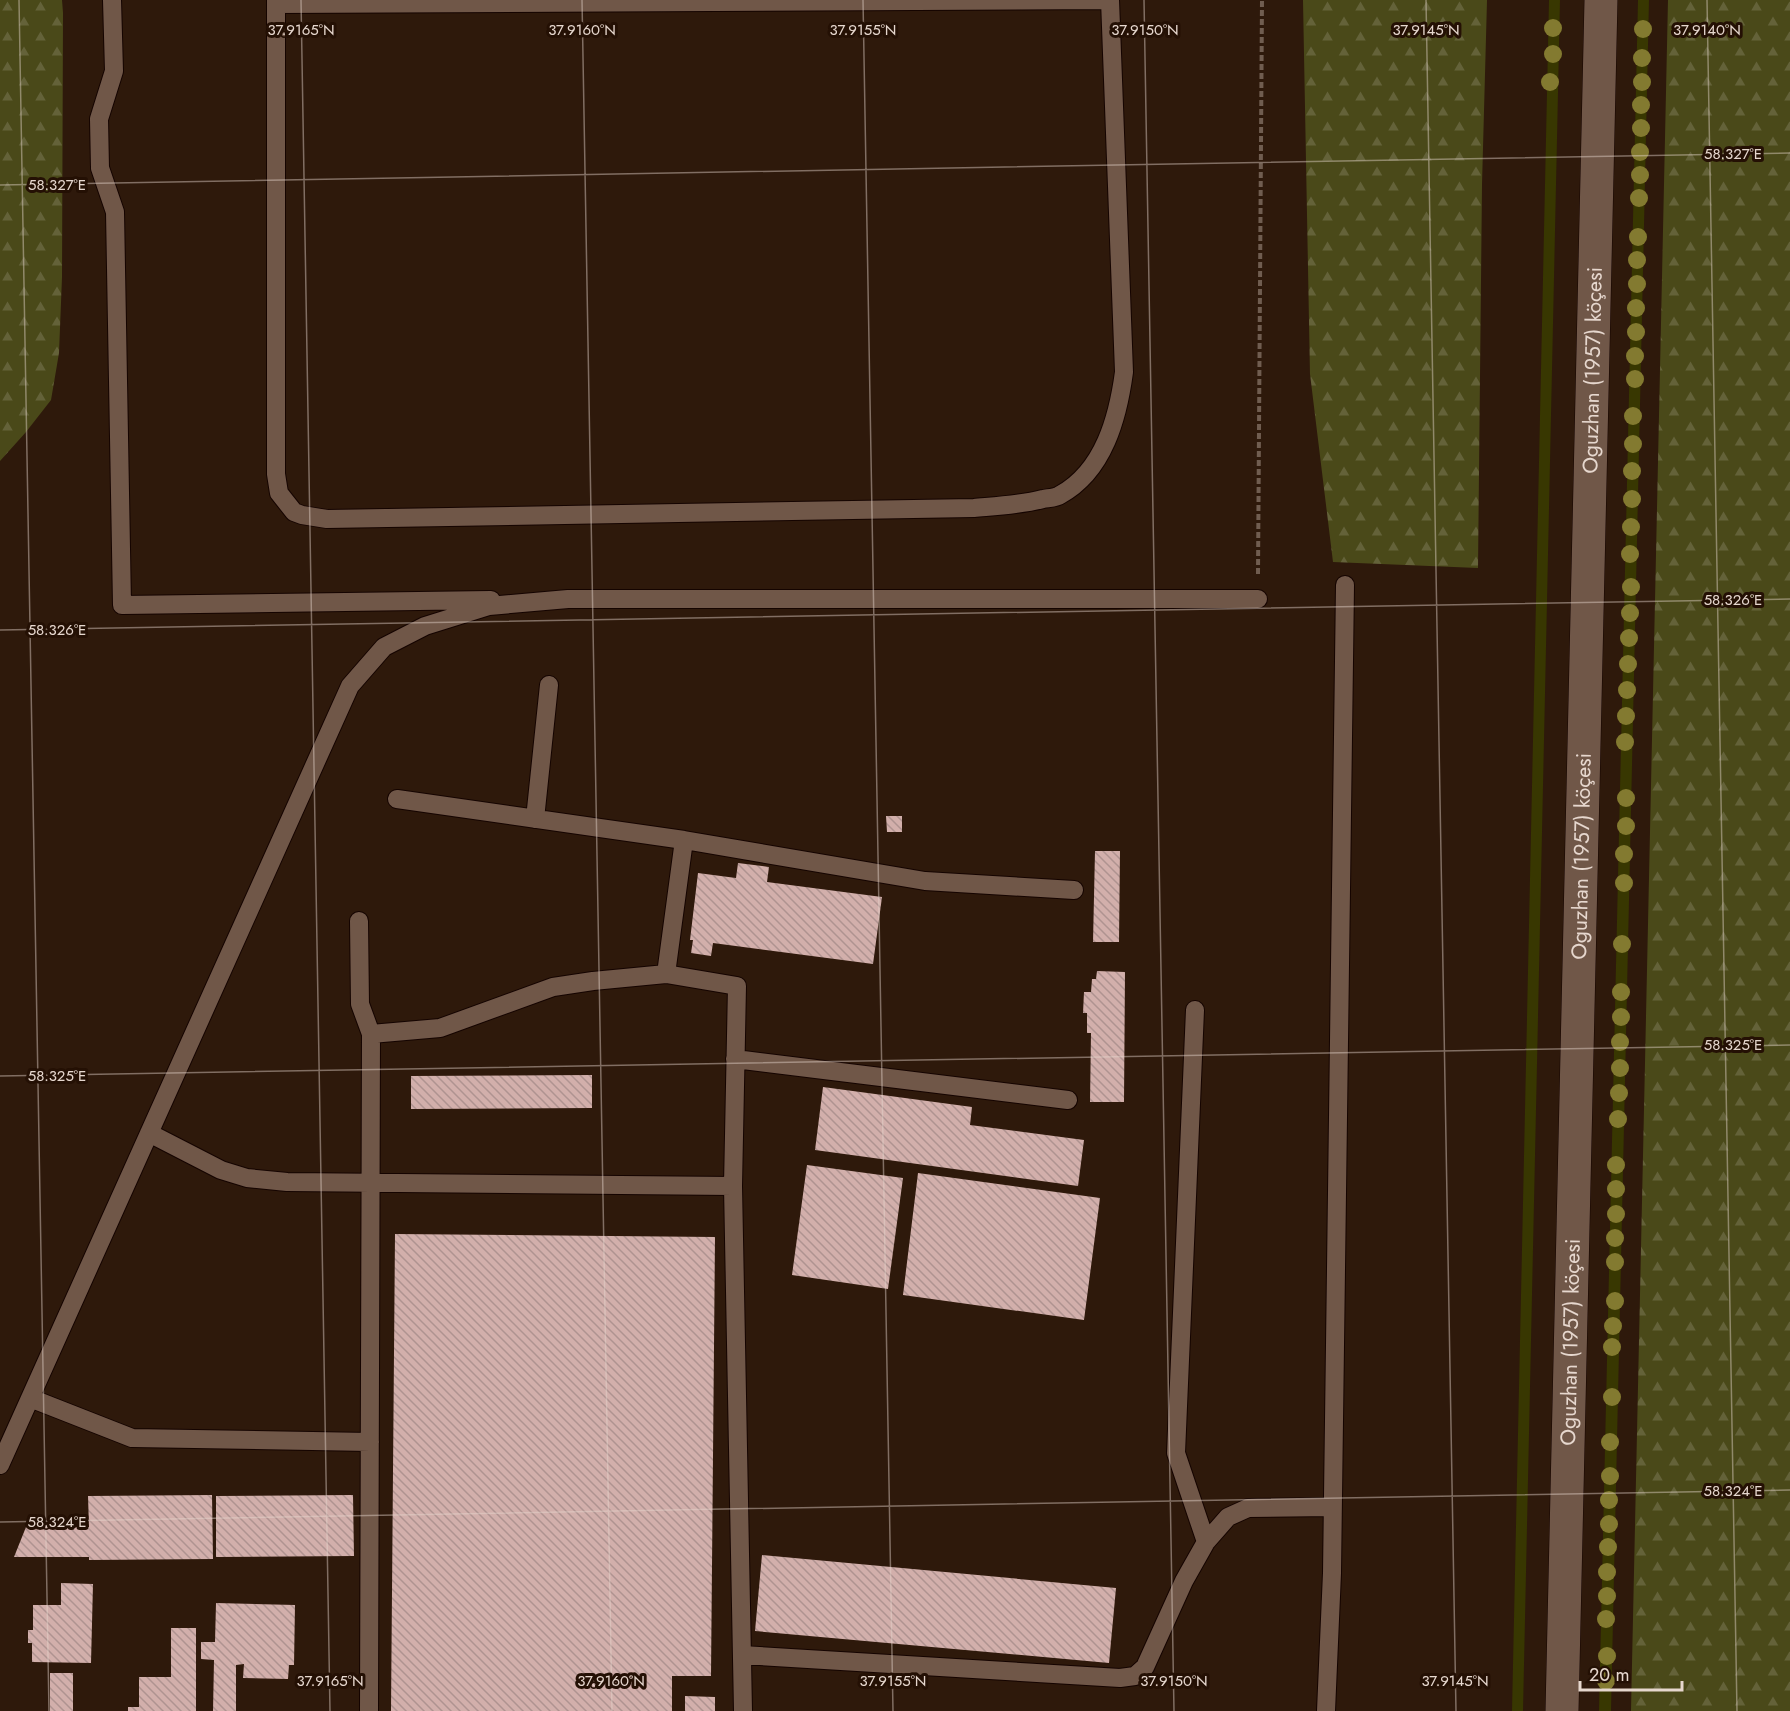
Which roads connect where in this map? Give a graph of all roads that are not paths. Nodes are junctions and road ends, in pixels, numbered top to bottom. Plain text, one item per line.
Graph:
1 (112, 0) edge
2 (1110, 0) edge
3 (1601, 0) edge
4 (276, 2) edge
5 (1345, 585) dead end
6 (568, 599) junction
7 (1258, 599) road end
8 (549, 685) dead end
9 (397, 800) dead end
10 (535, 819) junction
11 (684, 840) junction
12 (1074, 890) dead end
13 (359, 921) dead end
14 (666, 974) junction
15 (1195, 1010) dead end
16 (371, 1034) junction
17 (735, 1059) junction
18 (1068, 1100) dead end
19 (149, 1133) junction
20 (371, 1183) junction
21 (733, 1186) junction
22 (30, 1398) junction
23 (370, 1442) junction
24 (0, 1465) edge
25 (1332, 1507) junction
26 (1206, 1542) junction
27 (742, 1655) junction
28 (369, 1711) edge
29 (743, 1711) edge
30 (1326, 1711) edge
31 (1563, 1711) edge

1 - 6 lane
2 - 4 lane
2 - 4 lane
3 - 31 main road, Oguzhan (1957) köçesi
5 - 25 lane
6 - 7 lane
6 - 19 lane
8 - 10 lane
9 - 10 lane
10 - 11 lane
11 - 12 lane
11 - 14 lane
13 - 16 lane
14 - 16 lane
14 - 17 lane
15 - 26 lane
16 - 20 lane
17 - 18 lane
17 - 21 lane
19 - 20 lane
19 - 22 lane
20 - 21 lane
20 - 23 lane
21 - 27 lane
22 - 23 lane
22 - 24 lane
23 - 28 lane
25 - 26 lane
25 - 30 lane
26 - 27 lane
27 - 29 lane

